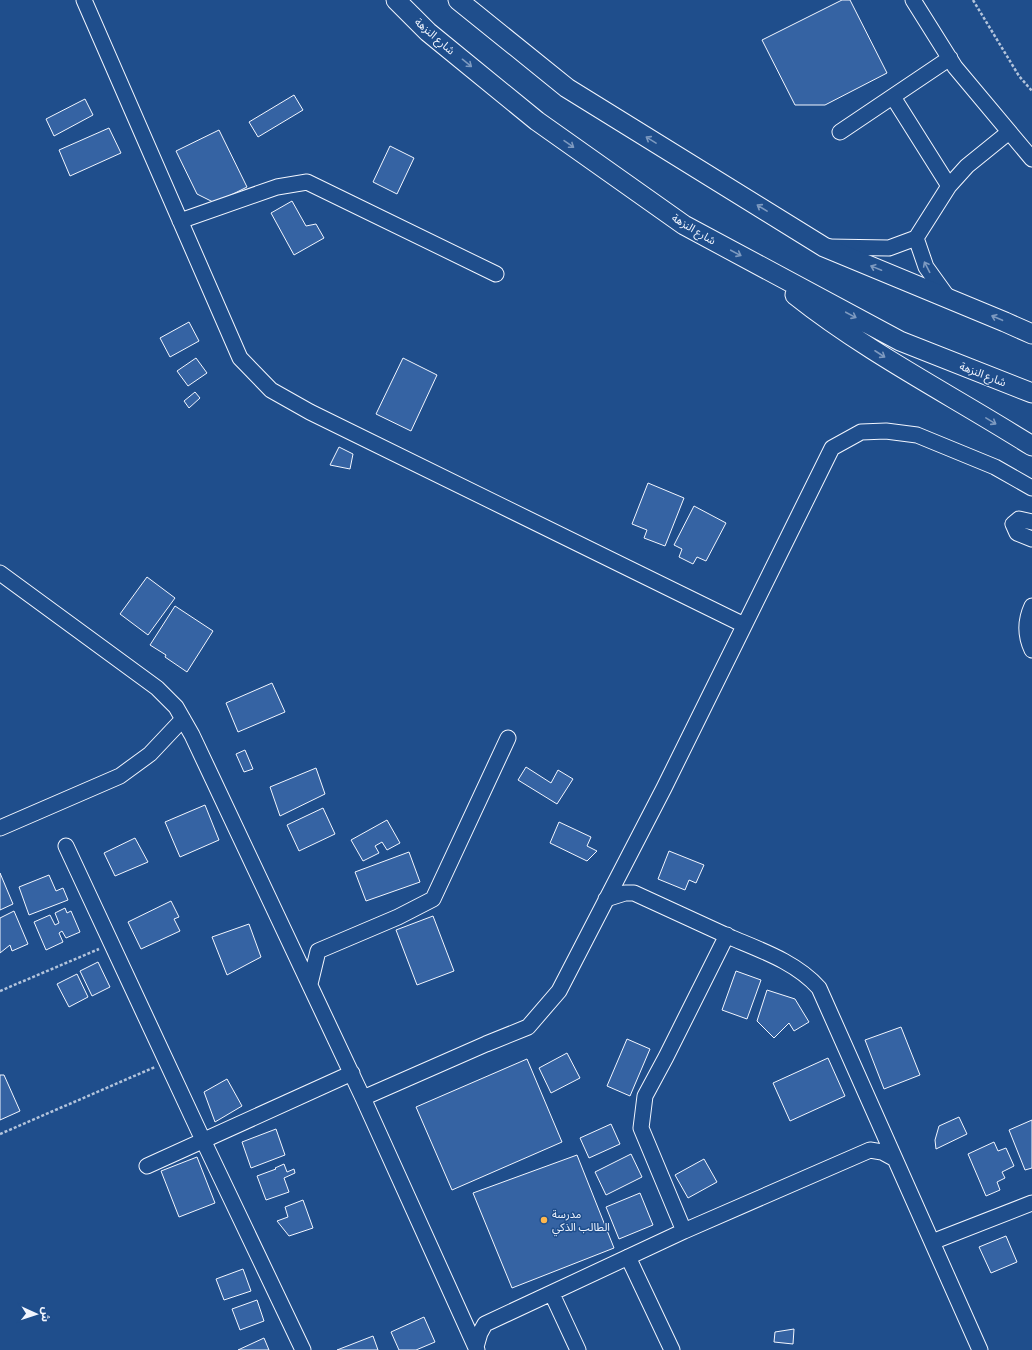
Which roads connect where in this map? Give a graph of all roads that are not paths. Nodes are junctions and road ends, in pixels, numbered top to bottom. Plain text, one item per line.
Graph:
1 (84, 0) edge
2 (396, 0) edge
3 (458, 0) edge
4 (913, 0) edge
5 (950, 58) junction
6 (893, 97) junction
7 (840, 132) dead end
8 (1009, 132) junction
9 (1032, 159) edge
10 (949, 186) junction
11 (180, 221) junction
12 (916, 238) junction
13 (824, 247) junction
14 (758, 265) junction
15 (496, 274) dead end
16 (949, 298) junction
17 (1032, 334) edge
18 (1032, 393) edge
19 (1032, 446) edge
20 (1032, 488) edge
21 (1032, 522) edge
22 (1032, 539) edge
23 (0, 573) edge
24 (1032, 606) edge
25 (744, 625) junction
26 (1032, 650) edge
27 (183, 719) junction
28 (508, 738) dead end
29 (0, 828) edge
30 (66, 846) dead end
31 (623, 867) junction
32 (634, 893) junction
33 (606, 899) junction
34 (727, 935) junction
35 (291, 943) junction
36 (318, 951) junction
37 (310, 984) junction
38 (352, 1073) junction
39 (363, 1098) junction
40 (879, 1122) junction
41 (203, 1140) junction
42 (870, 1150) junction
43 (895, 1159) junction
44 (147, 1166) dead end
45 (1032, 1203) edge
46 (684, 1231) junction
47 (932, 1242) junction
48 (628, 1257) junction
49 (552, 1294) junction
50 (464, 1320) junction
51 (484, 1326) junction
52 (477, 1348) edge
53 (303, 1350) edge
54 (578, 1350) edge
55 (672, 1350) edge
56 (980, 1350) edge

1 - 11 street
2 -> 14 main road, شارع النزهة
13 -> 3 main road
4 - 5 street
5 - 6 street
5 - 8 street
6 - 7 street
6 - 10 street
8 - 9 street
8 - 10 street
10 - 12 street
11 - 15 street
11 - 25 street
12 - 13 street
16 -> 12 street
16 -> 13 main road
14 -> 18 main road, شارع النزهة
14 -> 19 main road
17 -> 16 main road
20 - 25 street
21 - 22 street
23 - 27 street
24 - 26 street
25 - 31 street
27 - 29 street
27 - 35 street
28 - 36 street
30 - 41 street
31 - 32 street
31 - 33 street
32 - 33 street
32 - 34 street
33 - 39 street
34 - 40 street
34 - 46 street
35 - 36 street
35 - 37 street
36 - 37 street
37 - 38 street
38 - 39 street
38 - 41 street
39 - 50 street
40 - 42 street
40 - 43 street
41 - 44 street
41 - 53 street
42 - 43 street
42 - 46 street
43 - 47 street
45 - 47 street
46 - 48 street
47 - 56 street
48 - 49 street
48 - 55 street
49 - 51 street
49 - 54 street
50 - 51 street
50 - 52 street
51 - 52 street

